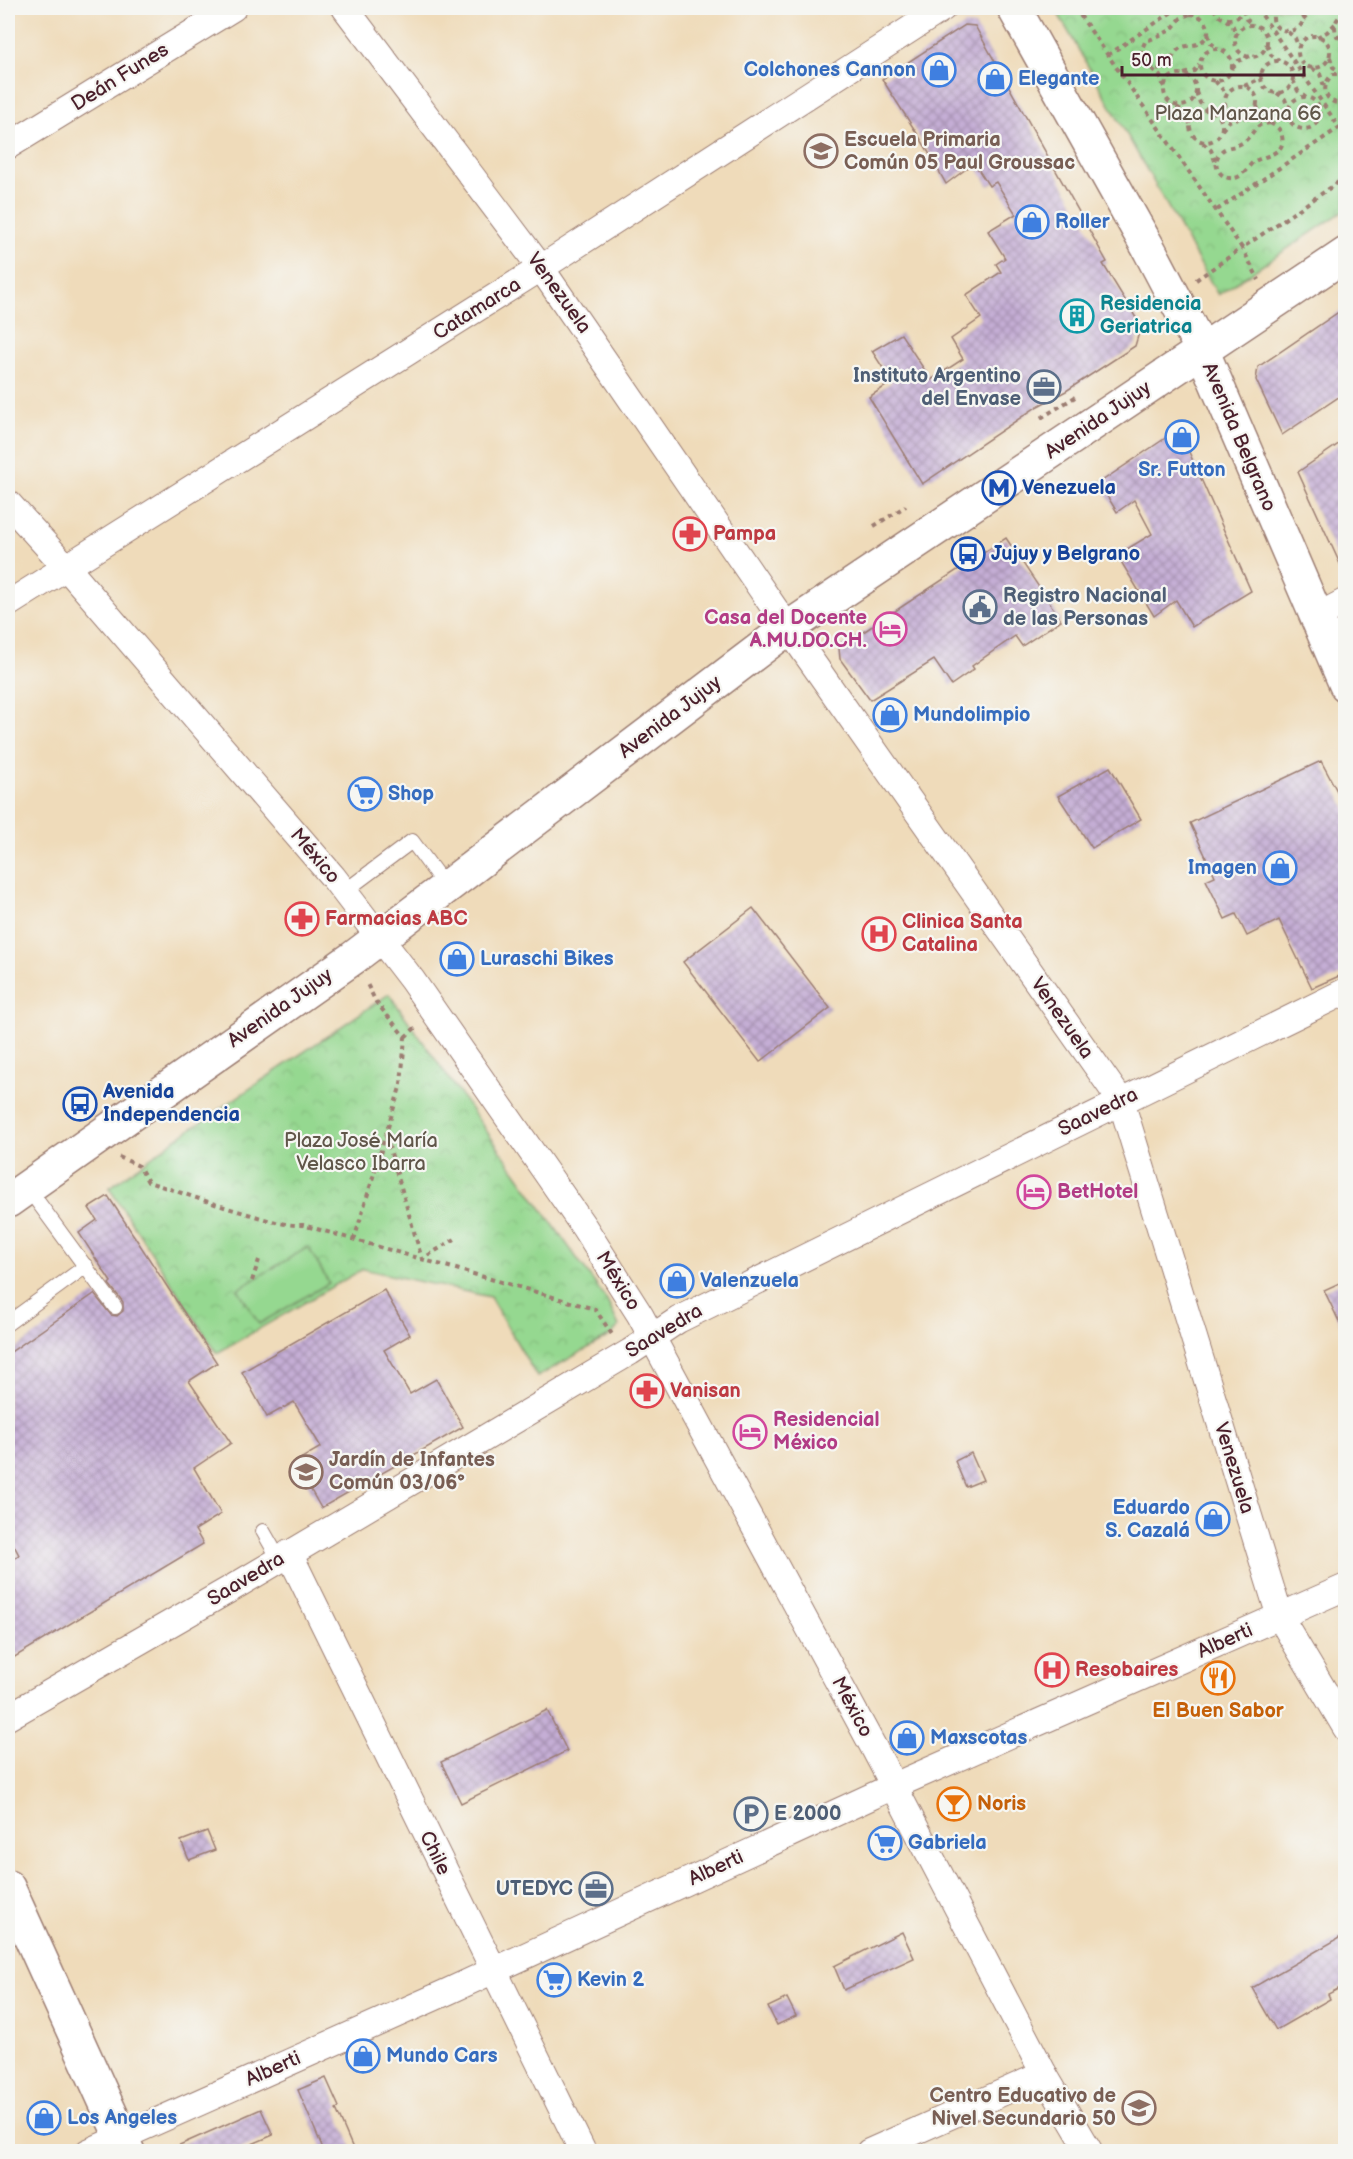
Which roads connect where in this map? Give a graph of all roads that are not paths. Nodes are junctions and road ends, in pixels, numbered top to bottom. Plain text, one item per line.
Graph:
1 (233, 8) edge
2 (345, 8) edge
3 (943, 8) edge
4 (1014, 8) edge
5 (8, 146) edge
6 (1346, 254) edge
7 (542, 268) junction
8 (1202, 350) junction
9 (8, 503) edge
10 (67, 568) junction
11 (1346, 601) edge
12 (8, 604) edge
13 (1316, 616) junction
14 (788, 628) junction
15 (1346, 685) edge
16 (446, 887) junction
17 (345, 891) junction
18 (380, 936) junction
19 (1346, 991) edge
20 (1120, 1101) junction
21 (17, 1194) edge
22 (86, 1266) junction
23 (115, 1307) dead end
24 (8, 1323) edge
25 (652, 1337) junction
26 (263, 1531) dead end
27 (284, 1556) junction
28 (1346, 1587) edge
29 (1280, 1617) junction
30 (8, 1717) edge
31 (1346, 1728) edge
32 (894, 1786) junction
33 (8, 1887) edge
34 (494, 1970) junction
35 (1044, 2074) junction
36 (125, 2144) edge
37 (88, 2151) edge
38 (583, 2151) edge
39 (869, 2151) edge
40 (1090, 2151) edge

1 - 5 street, Deán Funes
2 - 7 street, Venezuela
3 - 7 street, Catamarca
4 - 8 main road, Avenida Belgrano
6 - 8 main road, Avenida Jujuy
7 - 10 street, Catamarca
7 - 14 street, Venezuela
8 - 13 main road, Avenida Belgrano
8 - 14 main road, Avenida Jujuy
9 - 10 street, México
10 - 12 street, Catamarca
10 - 17 street, México
11 - 13 street
13 - 15 main road, Avenida Belgrano
14 - 16 main road, Avenida Jujuy
14 - 20 street, Venezuela
16 - 17 lane
16 - 18 main road, Avenida Jujuy
17 - 18 street, México
18 - 21 main road, Avenida Jujuy
18 - 25 street, México
19 - 20 street, Saavedra
20 - 25 street, Saavedra
20 - 29 street, Venezuela
21 - 22 lane
22 - 23 lane
22 - 24 lane
25 - 27 street, Saavedra
25 - 32 street, México
26 - 27 lane
27 - 30 street, Saavedra
27 - 34 street, Chile
28 - 29 street, Alberti
29 - 31 street, Venezuela
29 - 32 street, Alberti
32 - 34 street, Alberti
32 - 35 street, México
33 - 36 main road
34 - 36 street, Alberti
34 - 38 street, Chile
35 - 39 street
35 - 40 street, México
36 - 37 street, Alberti

